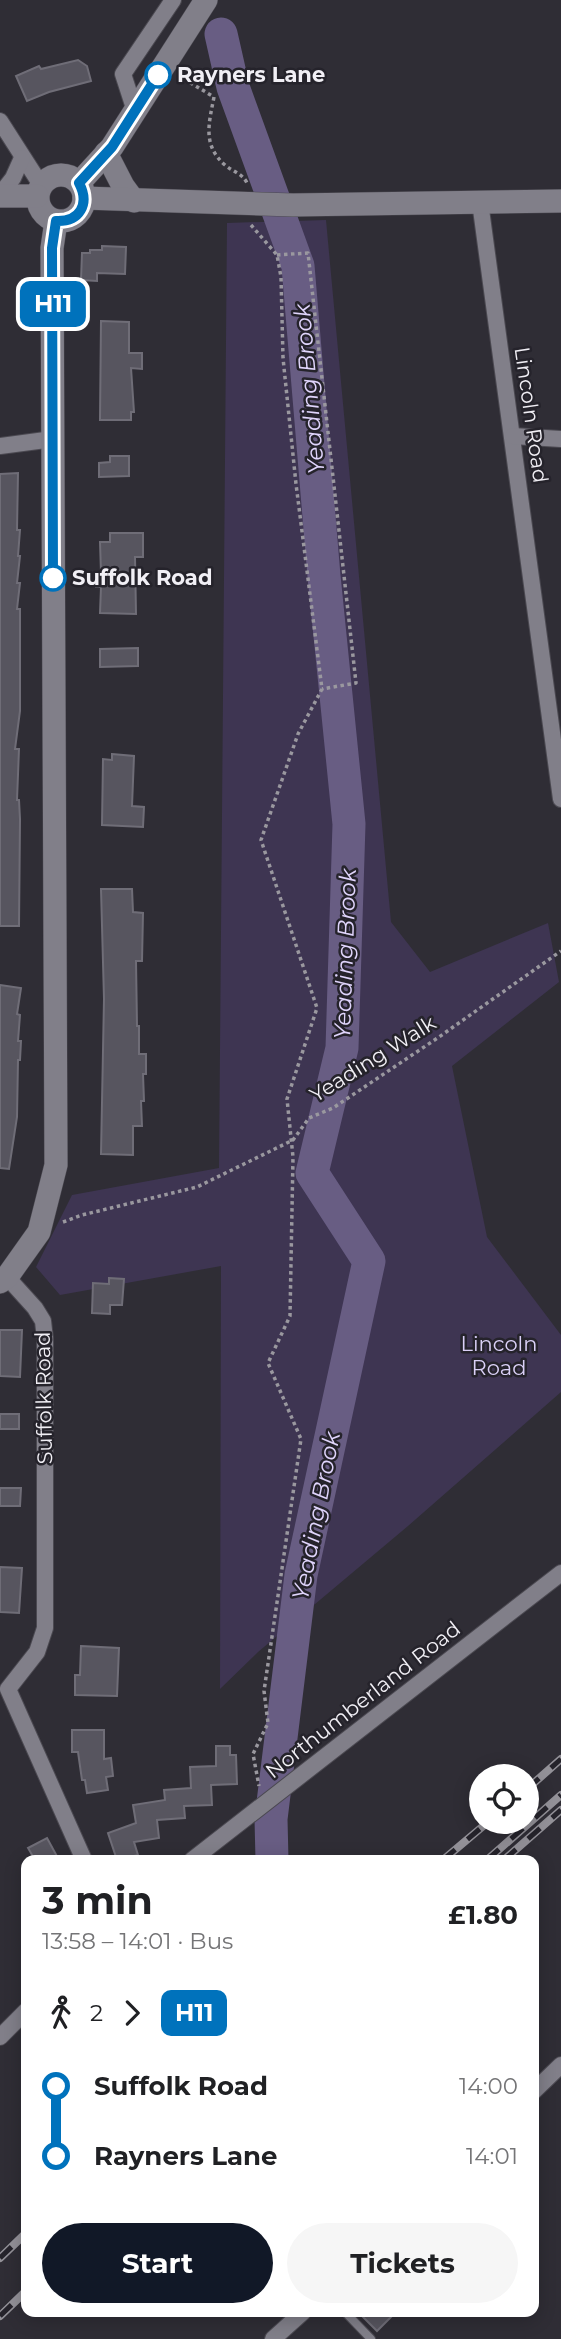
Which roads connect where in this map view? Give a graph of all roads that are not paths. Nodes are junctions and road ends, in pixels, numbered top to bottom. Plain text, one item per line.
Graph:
1 (173, 0) edge
2 (206, 0) edge
3 (135, 111) junction
4 (0, 121) edge
5 (106, 153) junction
6 (22, 158) junction
7 (39, 190) junction
8 (82, 190) junction
9 (0, 195) edge
10 (134, 201) junction
11 (561, 201) edge
12 (480, 202) junction
13 (56, 221) junction
14 (513, 436) junction
15 (53, 439) junction
16 (561, 439) edge
17 (0, 446) edge
18 (561, 799) edge
19 (3, 1279) edge
20 (561, 1573) edge
21 (4, 1693) edge
22 (82, 1855) edge
23 (198, 1855) edge
24 (21, 2016) edge
25 (0, 2037) edge
26 (561, 2065) edge
27 (539, 2086) edge
28 (297, 2317) edge
29 (350, 2317) edge
30 (273, 2339) edge
31 (371, 2339) edge

1 - 3 street
2 - 3 street
3 - 5 street
4 - 6 street
5 - 8 street
5 - 10 street
6 - 7 street
6 - 9 street
7 - 8 street
7 - 9 street
7 - 13 street
8 - 10 street
8 - 13 street
10 - 12 street
11 - 12 street
12 - 14 street, Lincoln Road
13 - 15 street, Suffolk Road
14 - 16 street
14 - 18 street, Lincoln Road
15 - 17 street
15 - 19 street, Suffolk Road
19 - 21 street, Suffolk Road
20 - 23 street, Northumberland Road
21 - 22 street, Suffolk Road
24 - 25 street
26 - 27 street
28 - 30 street
29 - 31 lane

